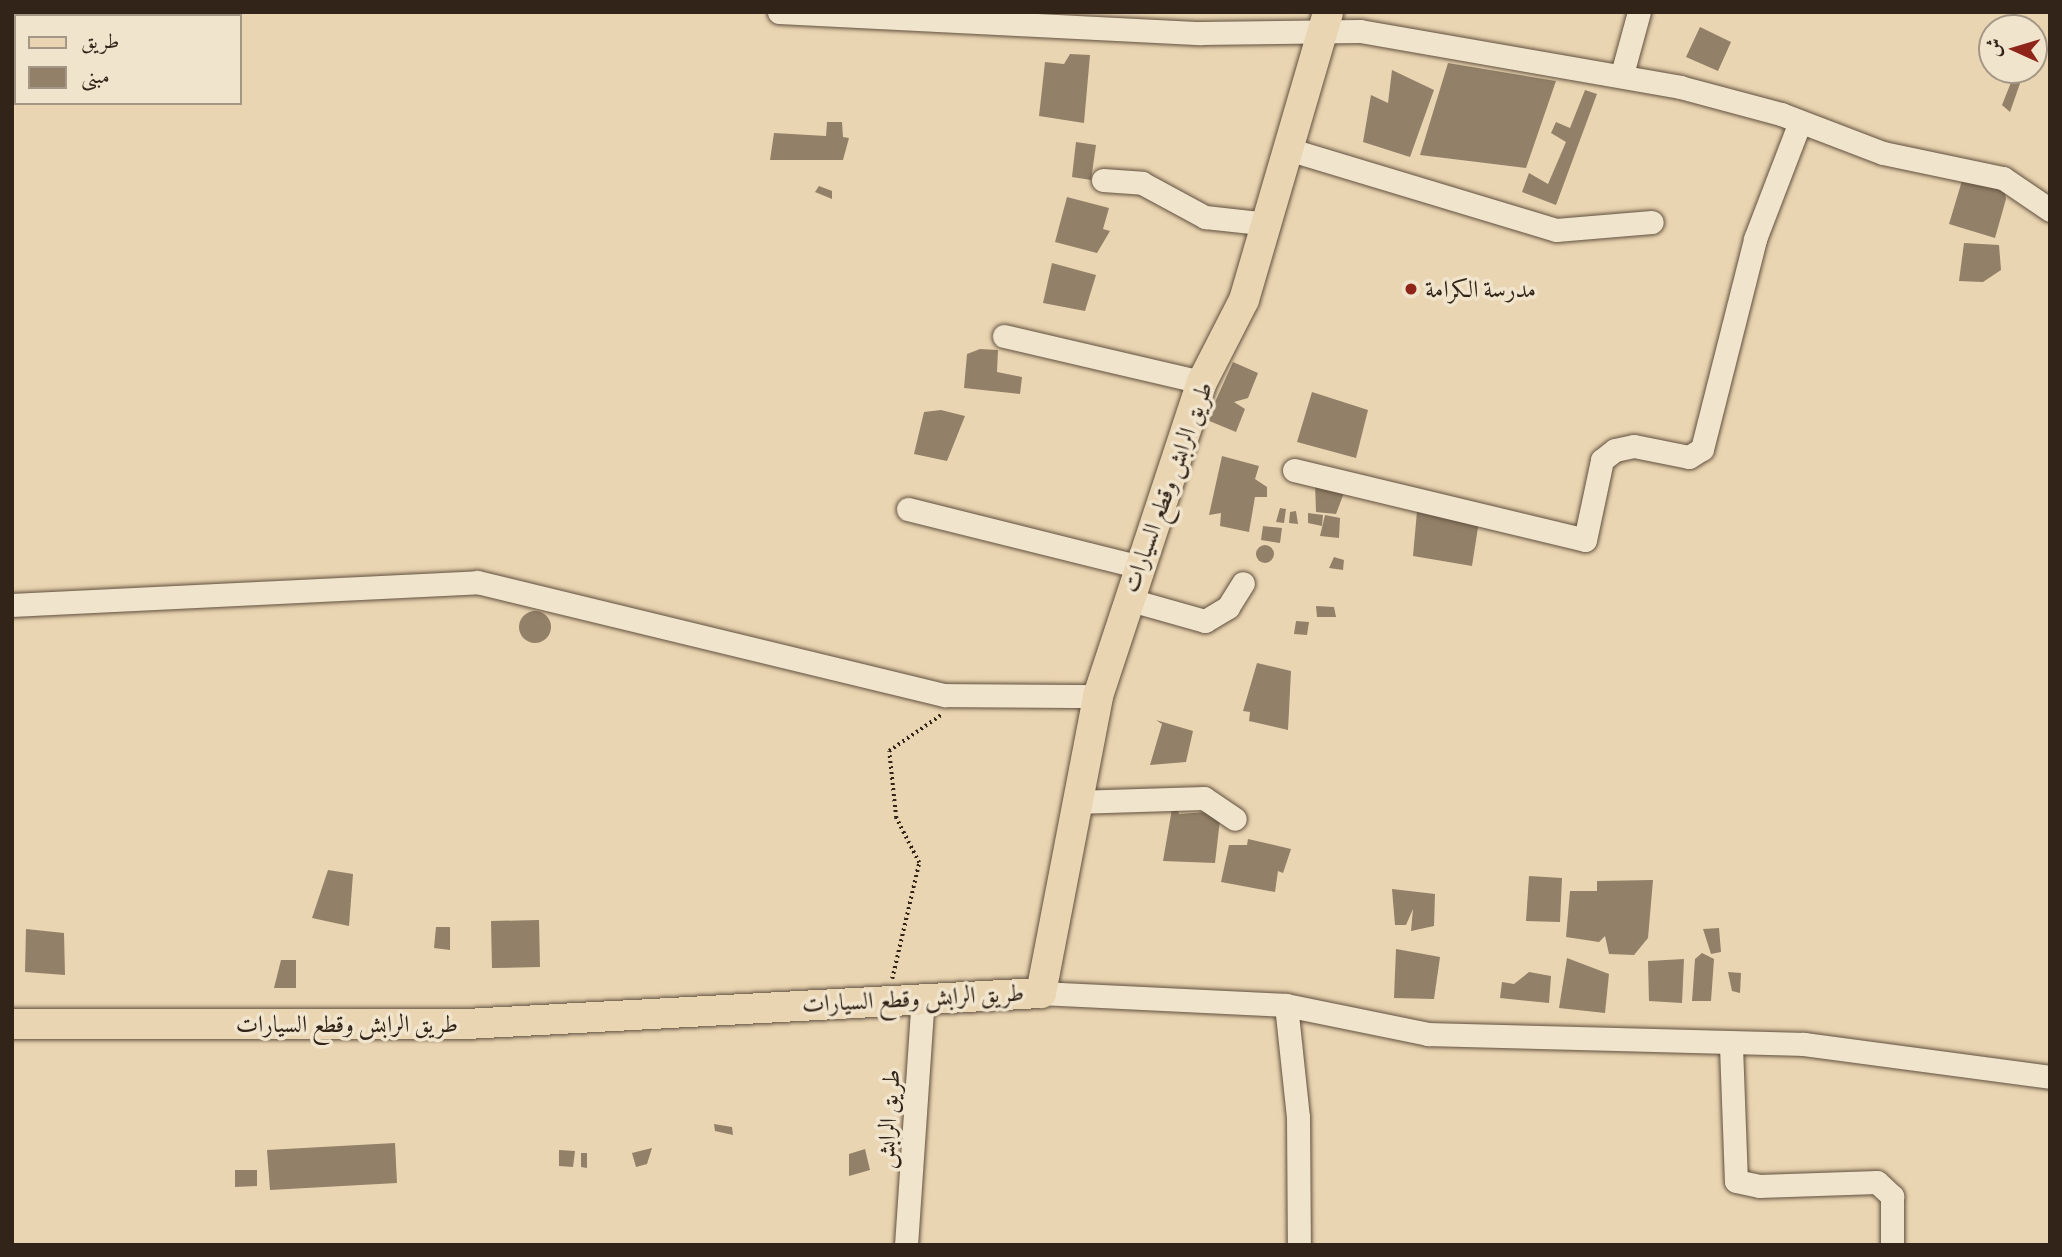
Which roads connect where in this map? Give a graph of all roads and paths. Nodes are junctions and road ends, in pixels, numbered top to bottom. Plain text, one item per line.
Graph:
1 (779, 12) edge
2 (1639, 12) edge
3 (1326, 21) edge
4 (1622, 74) junction
5 (1800, 122) junction
6 (1291, 150) junction
7 (1103, 180) dead end
8 (2050, 209) edge
9 (1651, 222) dead end
10 (1268, 224) junction
11 (1004, 336) dead end
12 (1202, 382) junction
13 (1294, 470) dead end
14 (908, 509) dead end
15 (1137, 566) junction
16 (1243, 583) dead end
17 (1127, 599) junction
18 (12, 605) edge
19 (946, 695) junction
20 (1098, 696) junction
21 (1074, 802) junction
22 (1235, 819) dead end
23 (1041, 993) junction
24 (888, 997) junction
25 (923, 997) junction
26 (1286, 1005) junction
27 (12, 1024) edge
28 (1731, 1046) junction
29 (2050, 1077) edge
30 (906, 1245) edge
31 (1299, 1245) edge
32 (1892, 1245) edge

1 - 3 street
2 - 4 street
3 - 4 street
3 - 6 main road, طريق الرابش وقطع السيارات
4 - 5 street
5 - 8 street
5 - 13 street
6 - 9 street
6 - 10 main road, طريق الرابش وقطع السيارات
7 - 10 street
10 - 12 main road, طريق الرابش وقطع السيارات
11 - 12 street
12 - 15 main road, طريق الرابش وقطع السيارات
14 - 15 street
15 - 17 main road, طريق الرابش وقطع السيارات
16 - 17 street
17 - 20 main road, طريق الرابش وقطع السيارات
18 - 19 street
19 - 20 street
19 - 24 path
20 - 21 main road, طريق الرابش وقطع السيارات
21 - 22 street
21 - 23 main road, طريق الرابش وقطع السيارات
23 - 25 main road, طريق الرابش وقطع السيارات
23 - 26 street
24 - 25 main road, طريق الرابش وقطع السيارات
24 - 27 main road, طريق الرابش وقطع السيارات
25 - 30 street, طريق الرابش
26 - 28 street
26 - 31 street
28 - 29 street
28 - 32 street

